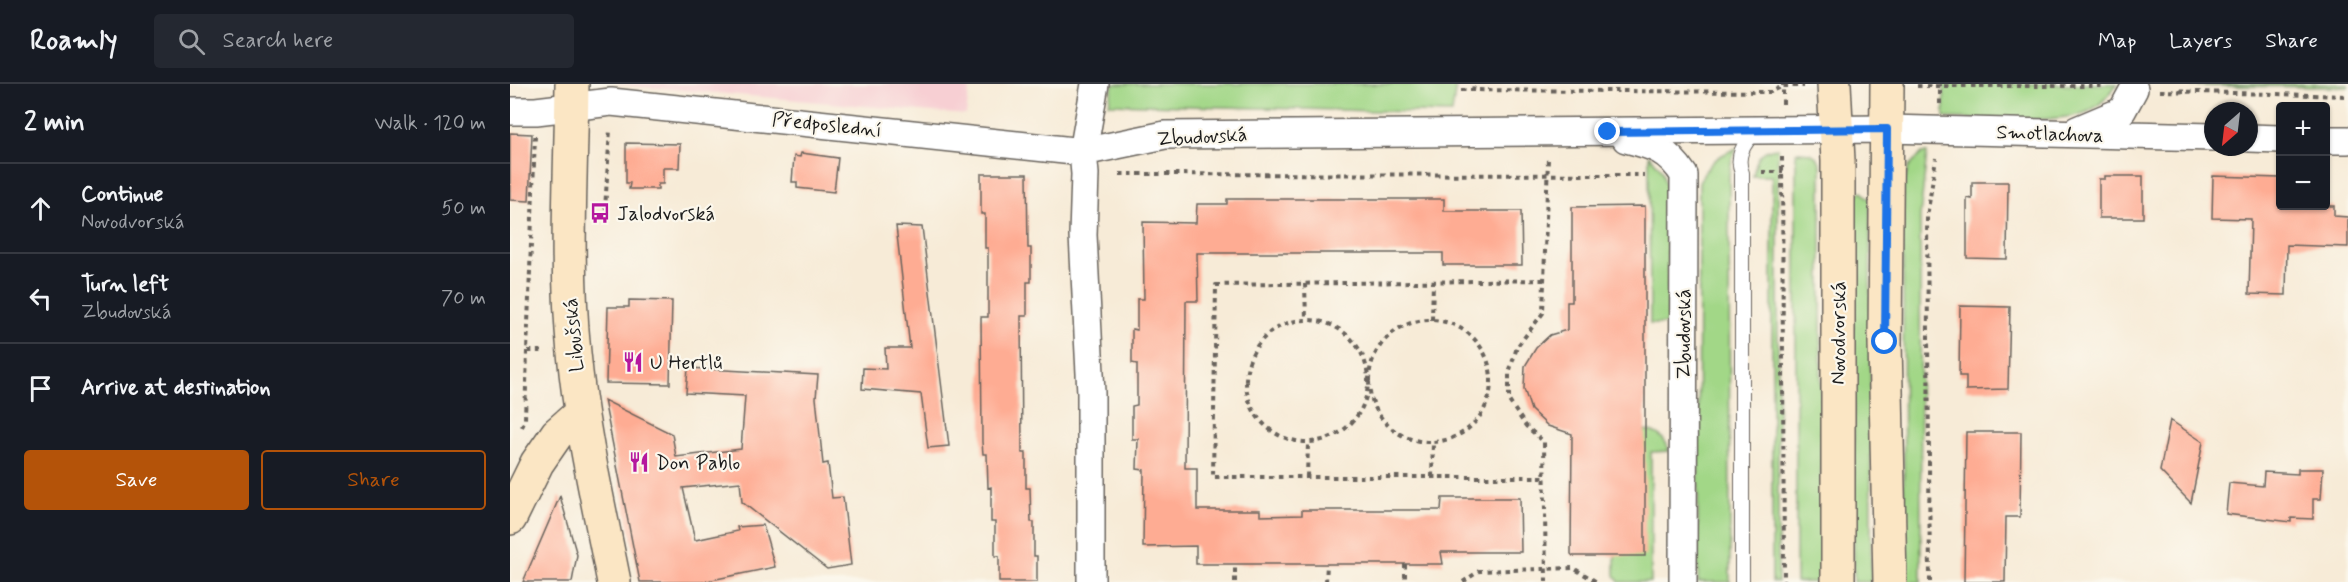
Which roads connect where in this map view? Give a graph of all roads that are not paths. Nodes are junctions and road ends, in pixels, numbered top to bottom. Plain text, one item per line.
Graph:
1 (1095, 84) edge
2 (1834, 84) edge
3 (1887, 84) edge
4 (2135, 87) edge
5 (572, 96) edge
6 (510, 111) edge
7 (1756, 129) junction
8 (1887, 129) junction
9 (1835, 131) junction
10 (1608, 132) junction
11 (2068, 134) junction
12 (2167, 136) junction
13 (2204, 137) edge
14 (2258, 138) edge
15 (2276, 139) edge
16 (2330, 140) edge
17 (2348, 140) edge
18 (1084, 163) junction
19 (581, 413) junction
20 (510, 518) edge
21 (614, 582) edge
22 (1091, 582) edge
23 (1683, 582) edge
24 (1742, 582) edge
25 (1838, 582) edge
26 (1890, 582) edge

1 - 18 street
2 - 9 main road, Novodvorská
3 - 8 main road
4 - 11 street
4 - 12 street
5 - 6 street, Předposlední
5 - 18 street, Předposlední
5 - 19 main road, Libušská
7 - 9 street, Zbudovská
7 - 10 street, Zbudovská
7 - 24 lane
8 - 9 street, Zbudovská
8 - 11 street, Smotlachova
8 - 26 main road
9 - 25 main road, Novodvorská
10 - 18 street, Zbudovská
10 - 23 street, Zbudovská
11 - 12 street, Smotlachova
12 - 13 street, Smotlachova
14 - 15 street
16 - 17 street
18 - 22 street
19 - 20 main road
19 - 21 main road, Libušská

